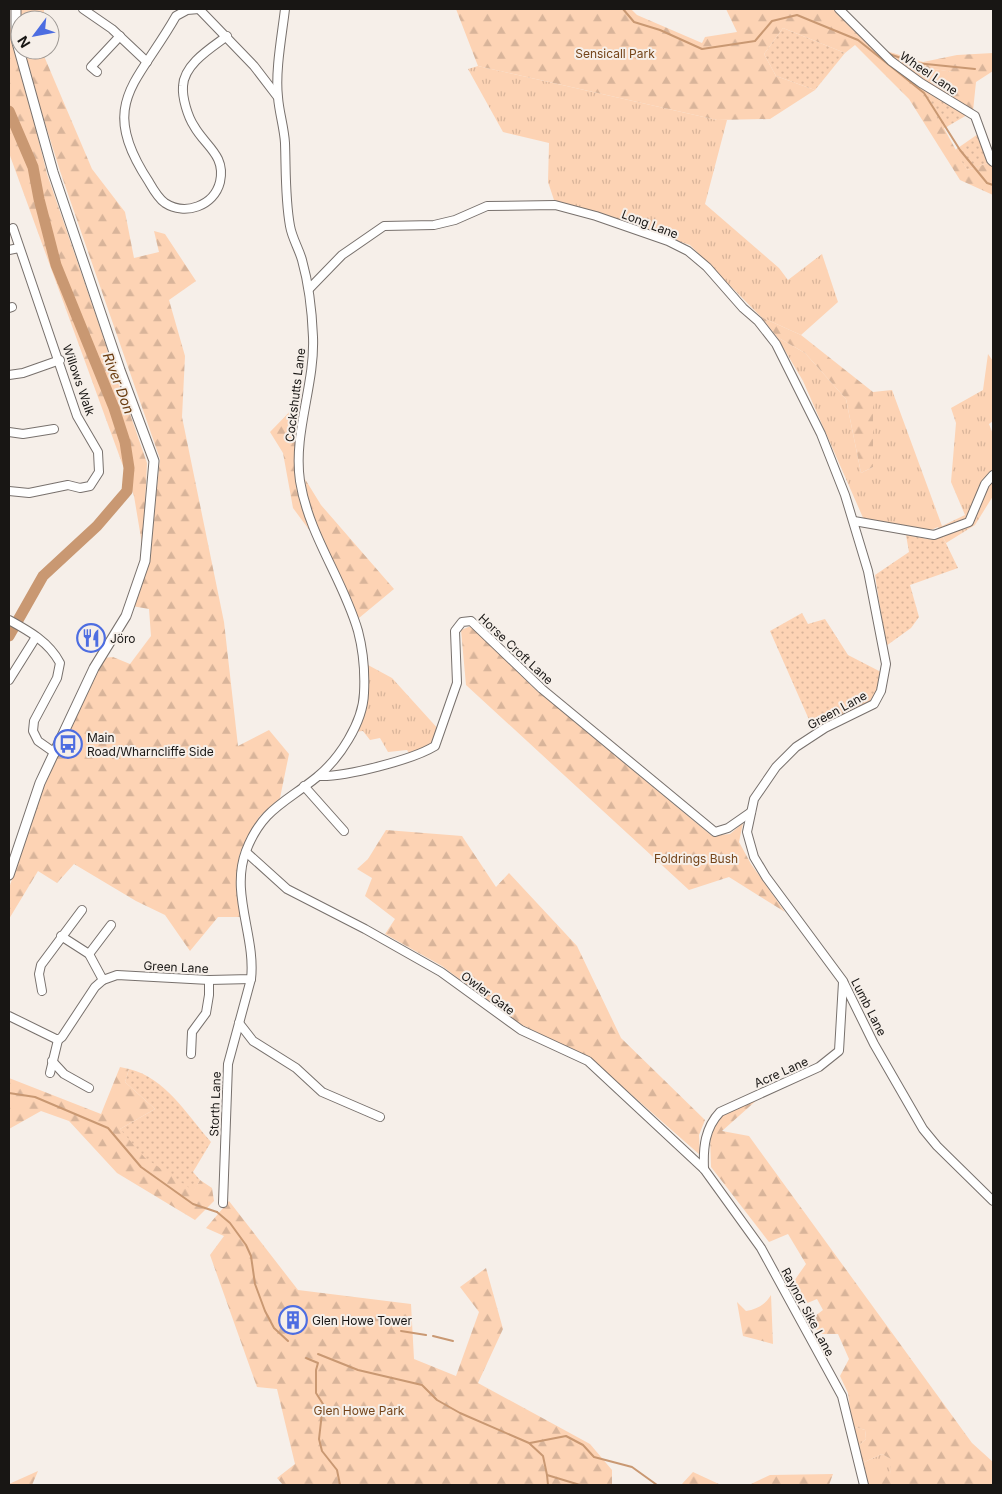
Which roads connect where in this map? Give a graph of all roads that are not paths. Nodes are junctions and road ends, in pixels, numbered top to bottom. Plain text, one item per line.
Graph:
1 (16, 9) edge
2 (83, 9) edge
3 (199, 9) edge
4 (285, 9) edge
5 (839, 9) edge
6 (175, 12) edge
7 (120, 36) junction
8 (226, 36) junction
9 (147, 62) junction
10 (82, 67) dead end
11 (277, 96) junction
12 (993, 162) edge
13 (13, 228) dead end
14 (19, 248) junction
15 (9, 250) edge
16 (309, 289) junction
17 (60, 360) junction
18 (9, 375) edge
19 (54, 429) dead end
20 (9, 432) edge
21 (993, 475) edge
22 (9, 490) edge
23 (854, 521) junction
24 (9, 620) edge
25 (33, 635) junction
26 (9, 680) edge
27 (55, 753) junction
28 (319, 776) junction
29 (304, 786) junction
30 (751, 812) junction
31 (344, 831) dead end
32 (246, 852) junction
33 (9, 875) edge
34 (82, 910) dead end
35 (112, 925) dead end
36 (61, 936) junction
37 (89, 954) junction
38 (251, 979) junction
39 (103, 980) junction
40 (209, 980) junction
41 (843, 981) junction
42 (42, 991) dead end
43 (9, 1016) edge
44 (239, 1024) junction
45 (58, 1040) junction
46 (191, 1054) dead end
47 (52, 1061) junction
48 (50, 1073) dead end
49 (89, 1088) dead end
50 (380, 1117) dead end
51 (704, 1169) junction
52 (993, 1201) edge
53 (223, 1203) dead end
54 (864, 1482) edge

1 - 27 main road
2 - 7 street
3 - 6 street
3 - 8 street
4 - 11 street, Cockshutts Lane
5 - 12 street, Wheel Lane
6 - 9 street
7 - 9 street
7 - 10 street
8 - 9 street
8 - 11 street
11 - 16 street, Cockshutts Lane
13 - 14 street, Willows Walk
14 - 15 street
14 - 17 street, Willows Walk
16 - 23 street, Long Lane
16 - 28 street, Cockshutts Lane
17 - 18 street
17 - 22 street, Willows Walk
19 - 20 street
21 - 23 street
23 - 30 street, Green Lane
24 - 25 street
25 - 26 street
25 - 27 street
27 - 33 main road
28 - 29 street, Cockshutts Lane
28 - 30 street, Horse Croft Lane
29 - 31 street
29 - 32 street, Cockshutts Lane
30 - 41 street, Lumb Lane
32 - 38 street
32 - 51 street, Owler Gate
34 - 36 street
35 - 37 street
36 - 37 street
36 - 42 street
37 - 39 street
38 - 40 street, Green Lane
38 - 44 street, Storth Lane
39 - 40 street, Green Lane
39 - 45 street
40 - 46 street
41 - 51 street, Acre Lane
41 - 52 street, Lumb Lane
43 - 45 street
44 - 50 street
44 - 53 street, Storth Lane
45 - 47 street
47 - 48 street
47 - 49 street
51 - 54 street, Raynor Sike Lane

